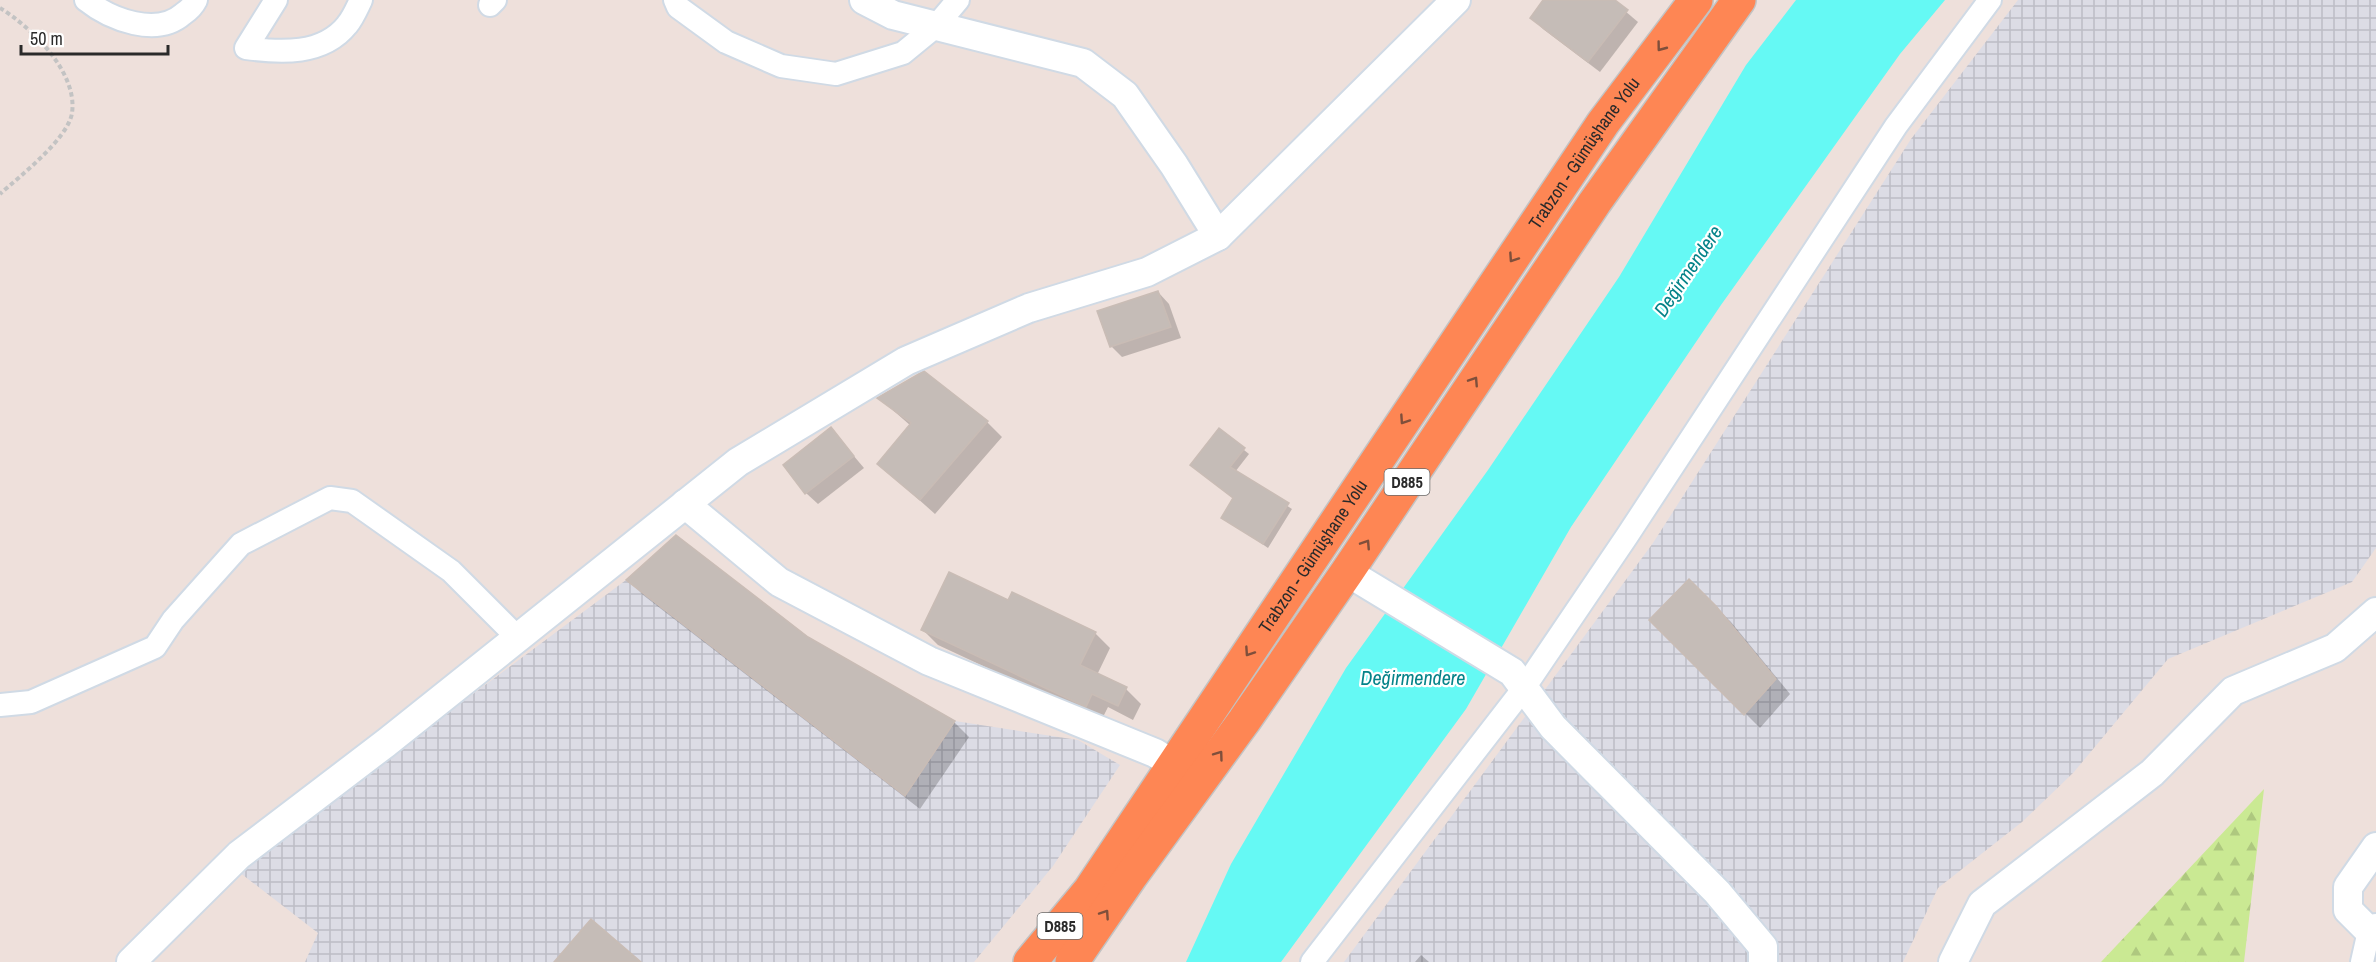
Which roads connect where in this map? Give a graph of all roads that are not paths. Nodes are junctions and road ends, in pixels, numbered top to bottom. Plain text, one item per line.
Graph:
1 (86, 0) edge
2 (196, 0) edge
3 (276, 0) edge
4 (361, 0) edge
5 (675, 0) edge
6 (864, 0) edge
7 (958, 0) edge
8 (1456, 0) edge
9 (1696, 0) edge
10 (1739, 0) edge
11 (1990, 0) edge
12 (936, 26) junction
13 (1218, 236) junction
14 (685, 504) junction
15 (1359, 578) junction
16 (2376, 612) edge
17 (518, 638) junction
18 (1518, 680) junction
19 (0, 705) edge
20 (1173, 764) junction
21 (2376, 847) edge
22 (2373, 930) edge
23 (131, 962) edge
24 (1030, 962) edge
25 (1072, 962) edge
26 (1312, 962) edge
27 (1763, 962) edge
28 (1953, 962) edge
29 (2362, 962) edge

1 - 2 street
3 - 4 street
5 - 12 street
6 - 12 street
7 - 12 street
8 - 13 street
9 -> 20 highway, Trabzon - Gümüşhane Yolu / D885
15 -> 10 highway, Trabzon - Gümüşhane Yolu / D885
11 - 18 street
12 - 13 street
13 - 14 street
14 - 17 street
14 - 20 street
15 - 18 street
25 -> 15 highway, Trabzon - Gümüşhane Yolu / D885
16 - 28 street
17 - 19 street
17 - 23 street
18 - 26 street
18 - 27 street
20 - 24 highway, Trabzon - Gümüşhane Yolu / D885
21 - 22 street
22 - 29 street

